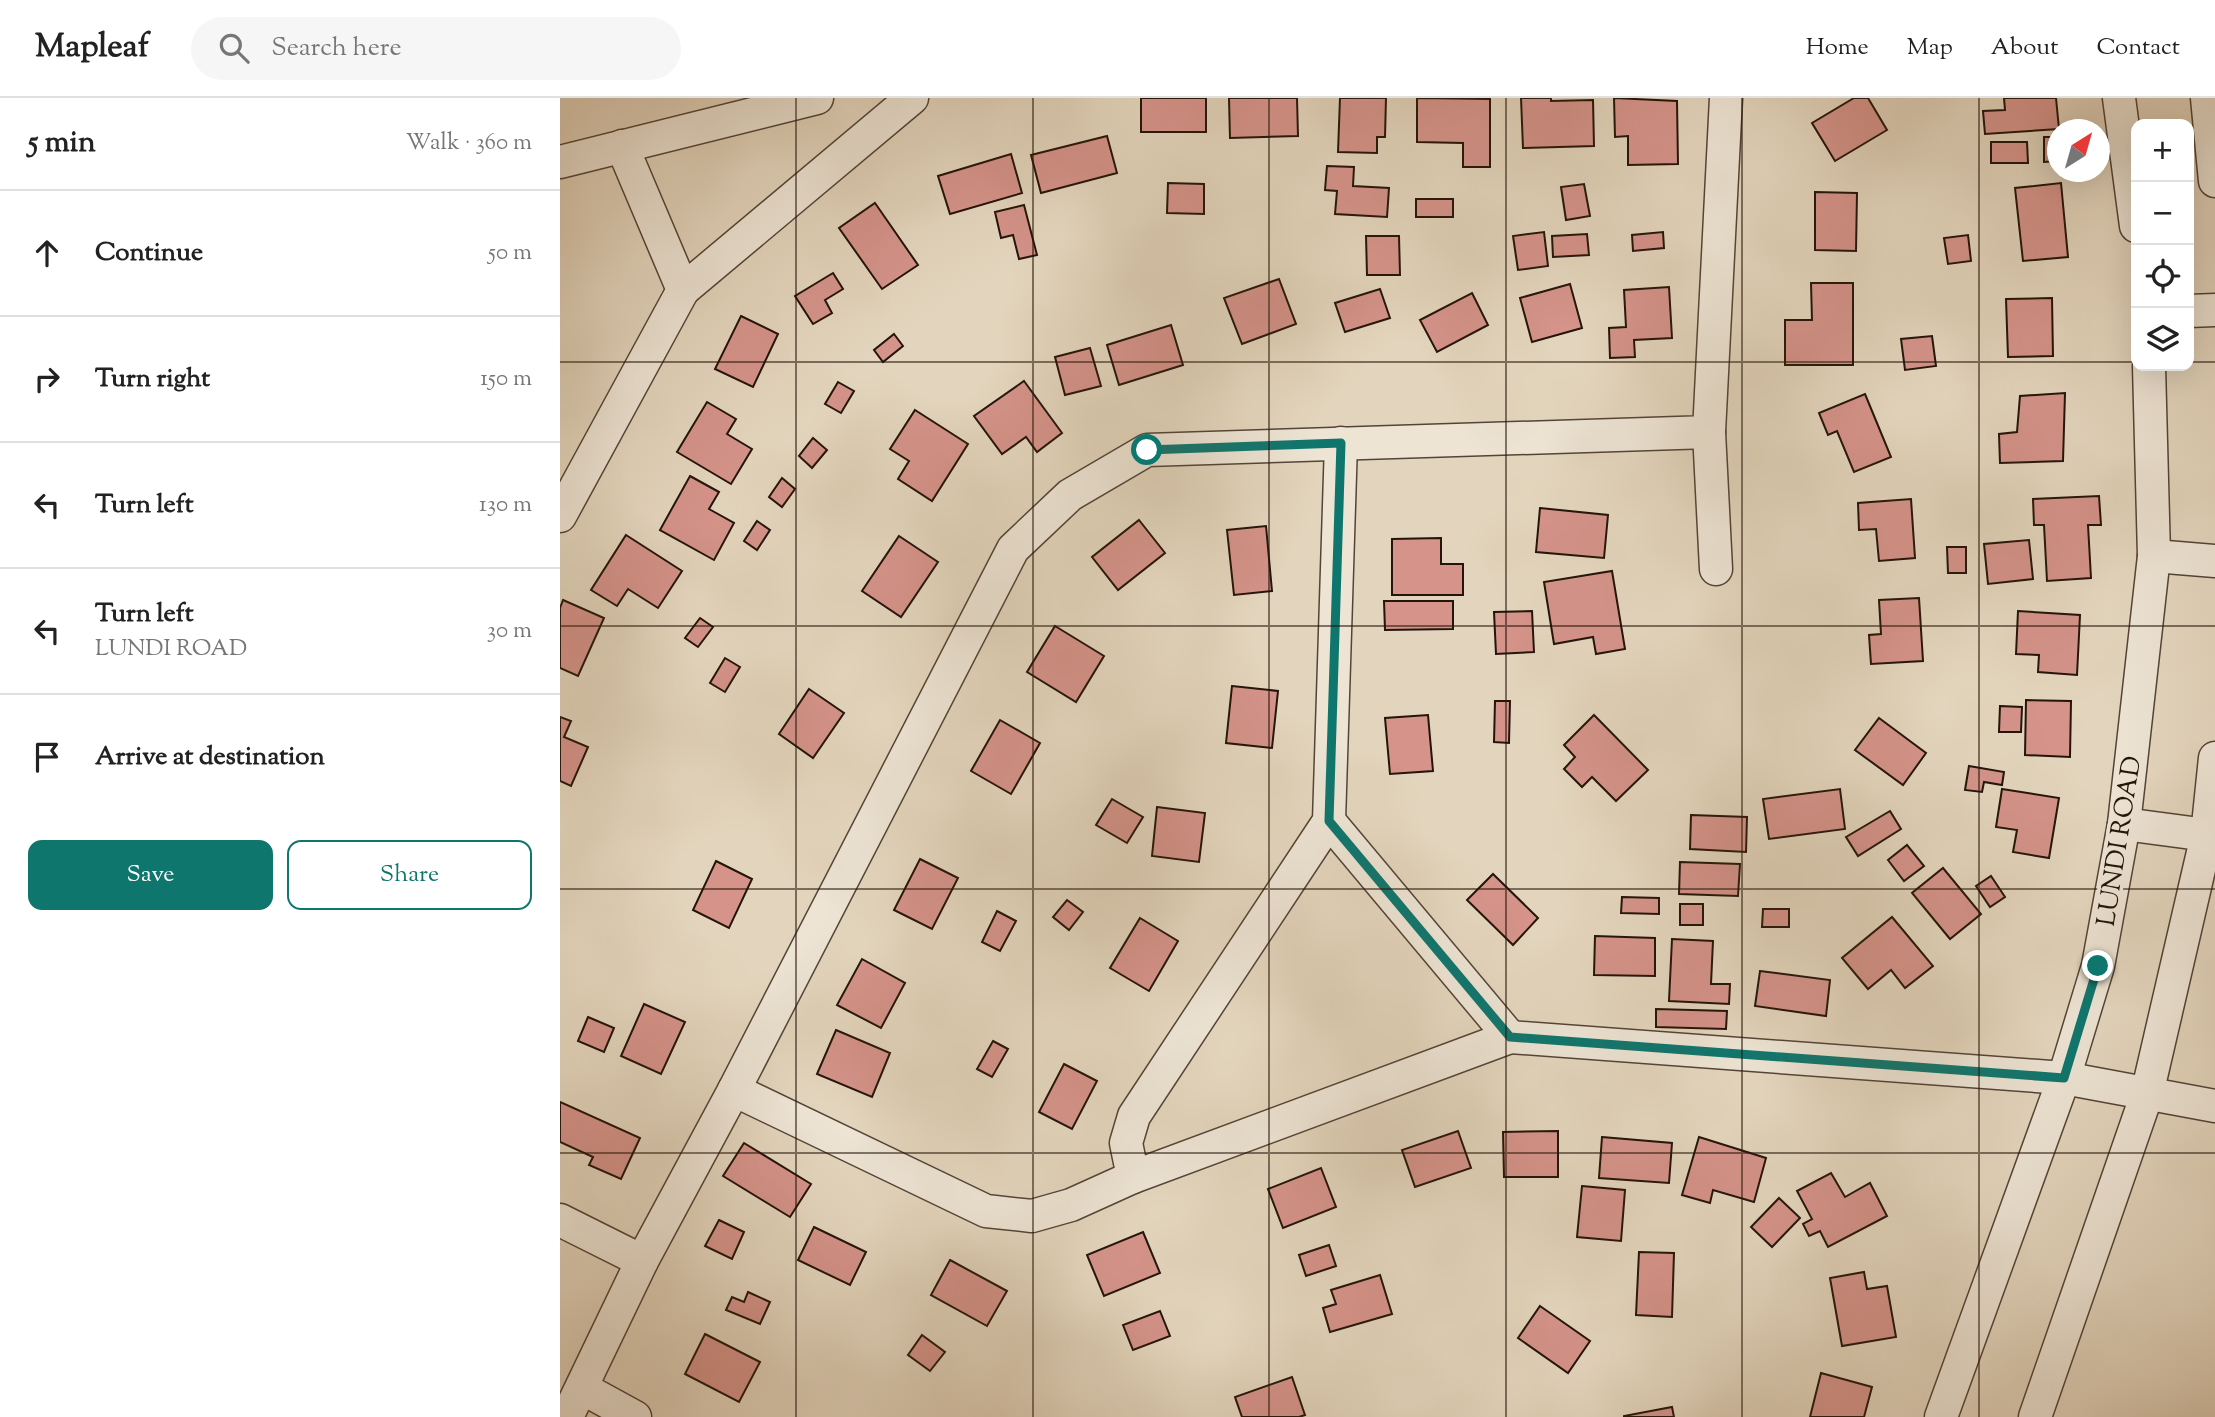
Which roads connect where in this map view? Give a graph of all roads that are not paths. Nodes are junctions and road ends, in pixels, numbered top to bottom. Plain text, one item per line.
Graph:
1 (817, 98) edge
2 (912, 98) edge
3 (1726, 98) edge
4 (2119, 98) edge
5 (2207, 98) edge
6 (622, 146) junction
7 (560, 162) edge
8 (2215, 181) edge
9 (2131, 188) edge
10 (683, 290) junction
11 (2215, 310) edge
12 (2194, 311) edge
13 (2149, 371) edge
14 (1709, 432) junction
15 (1341, 443) junction
16 (560, 516) edge
17 (2154, 556) junction
18 (2215, 561) edge
19 (1716, 569) dead end
20 (2215, 758) edge
21 (1329, 821) junction
22 (2124, 824) junction
23 (2207, 835) junction
24 (1510, 1037) junction
25 (2064, 1078) junction
26 (734, 1090) junction
27 (2147, 1094) junction
28 (2215, 1106) edge
29 (1133, 1177) junction
30 (560, 1220) edge
31 (642, 1261) junction
32 (582, 1388) junction
33 (567, 1417) edge
34 (635, 1417) edge
35 (1941, 1417) edge
36 (2035, 1417) edge

1 - 6 street
2 - 10 street
3 - 14 street
4 - 9 street
5 - 8 street
6 - 7 street
6 - 10 street
10 - 16 street
11 - 12 street
13 - 17 street, LUNDI ROAD
14 - 15 street
14 - 19 street
15 - 21 street
15 - 26 street
17 - 18 street
17 - 22 street, LUNDI ROAD
20 - 23 street
21 - 24 street
21 - 29 street
22 - 23 street
22 - 25 street, LUNDI ROAD
23 - 27 street
24 - 25 street
24 - 29 street
25 - 27 street
25 - 35 street, LUNDI ROAD
26 - 29 street
26 - 31 street
27 - 28 street
27 - 36 street
30 - 31 street
31 - 32 street
32 - 33 street
32 - 34 street

